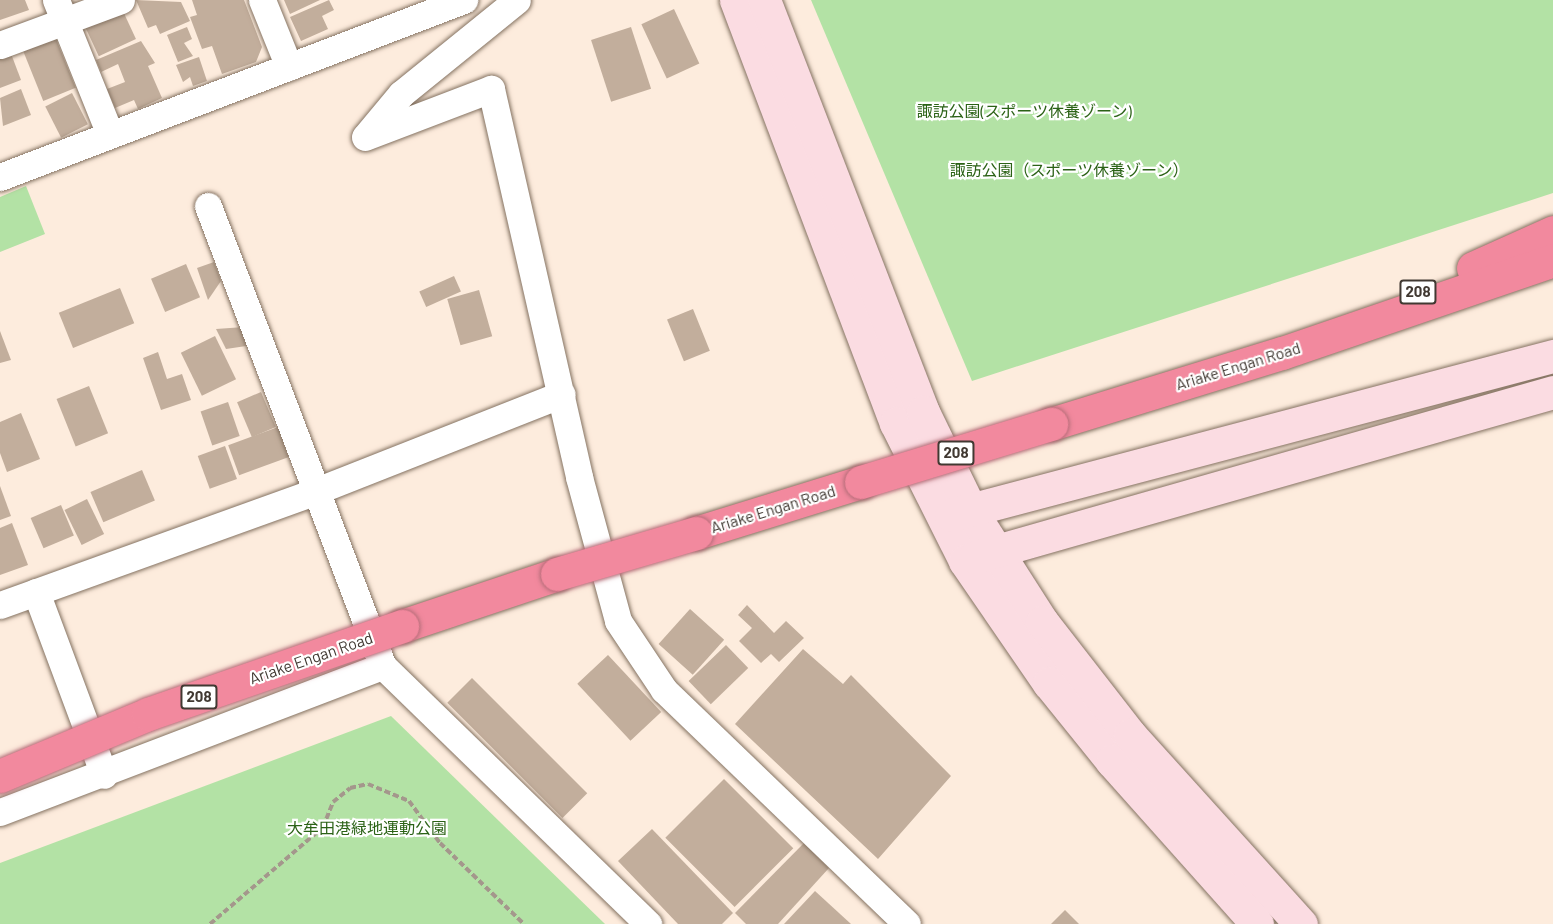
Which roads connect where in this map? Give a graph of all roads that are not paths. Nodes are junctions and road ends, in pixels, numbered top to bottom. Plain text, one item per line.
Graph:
1 (121, 0) edge
2 (262, 0) edge
3 (516, 0) edge
4 (736, 0) edge
5 (764, 0) edge
6 (456, 2) edge
7 (60, 10) edge
8 (0, 45) edge
9 (289, 67) junction
10 (110, 134) junction
11 (0, 177) edge
12 (208, 206) dead end
13 (1553, 232) edge
14 (1553, 260) edge
15 (1282, 353) junction
16 (1553, 356) edge
17 (1553, 392) edge
18 (562, 394) junction
19 (316, 491) junction
20 (956, 514) junction
21 (979, 555) junction
22 (36, 592) junction
23 (0, 605) edge
24 (383, 666) junction
25 (104, 775) junction
26 (0, 776) edge
27 (0, 812) edge
28 (648, 924) edge
29 (907, 924) edge
30 (1257, 924) edge
31 (1301, 924) edge

1 - 7 street
2 - 9 street
3 - 18 street
4 - 20 street
5 - 20 street
6 - 9 street
7 - 8 street
7 - 10 street
9 - 10 street
10 - 11 street
12 - 19 street
13 - 15 highway, 208
14 - 15 highway, Ariake Engan Road / 208
15 - 26 highway, Ariake Engan Road / 208, bridge
16 - 20 street
17 - 21 street
18 - 19 street
18 - 29 street
19 - 22 street
19 - 24 street
20 - 21 street
21 - 30 street
21 - 31 street
22 - 23 street
22 - 25 street
24 - 25 street
24 - 28 street
25 - 27 street

